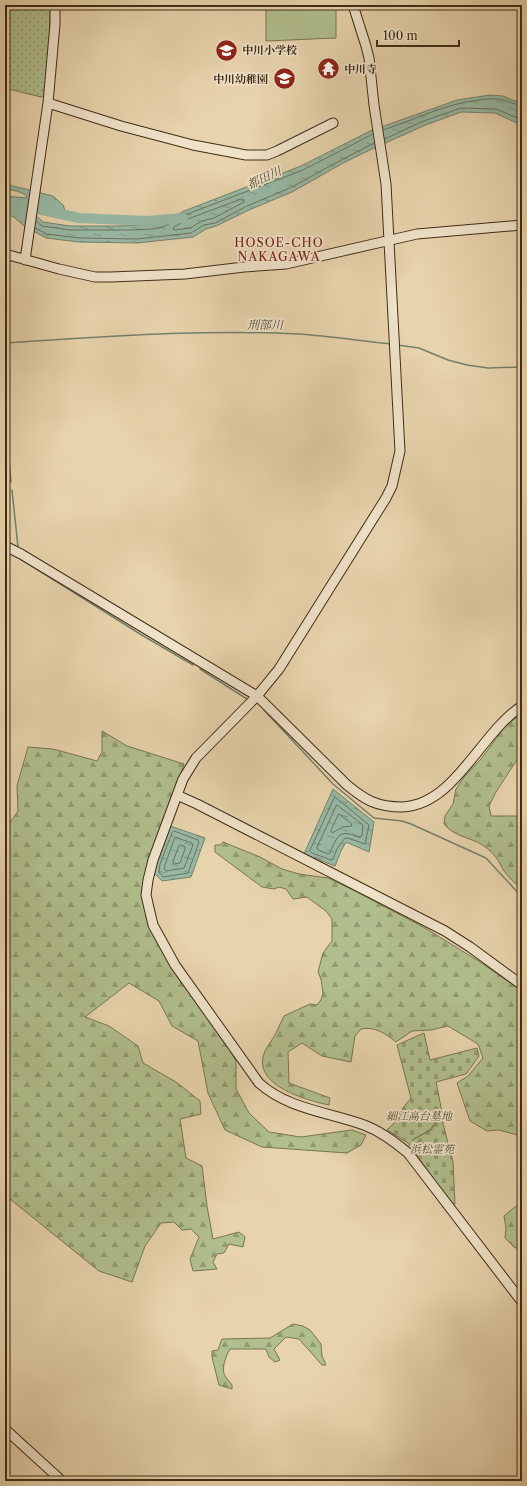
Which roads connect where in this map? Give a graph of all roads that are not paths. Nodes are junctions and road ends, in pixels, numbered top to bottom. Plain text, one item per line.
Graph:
1 (55, 5) edge
2 (353, 5) edge
3 (48, 103) junction
4 (333, 124) dead end
5 (522, 225) edge
6 (388, 241) junction
7 (5, 254) edge
8 (25, 260) junction
9 (5, 546) edge
10 (257, 696) junction
11 (522, 706) edge
12 (177, 795) junction
13 (522, 985) edge
14 (522, 1302) edge
15 (5, 1429) edge
16 (62, 1481) edge

1 - 3 street
2 - 6 street
3 - 4 street
3 - 8 street
5 - 6 street
6 - 8 street
6 - 10 street
7 - 8 street
9 - 10 street
10 - 11 street
10 - 12 street
12 - 13 street
12 - 14 street
15 - 16 street

